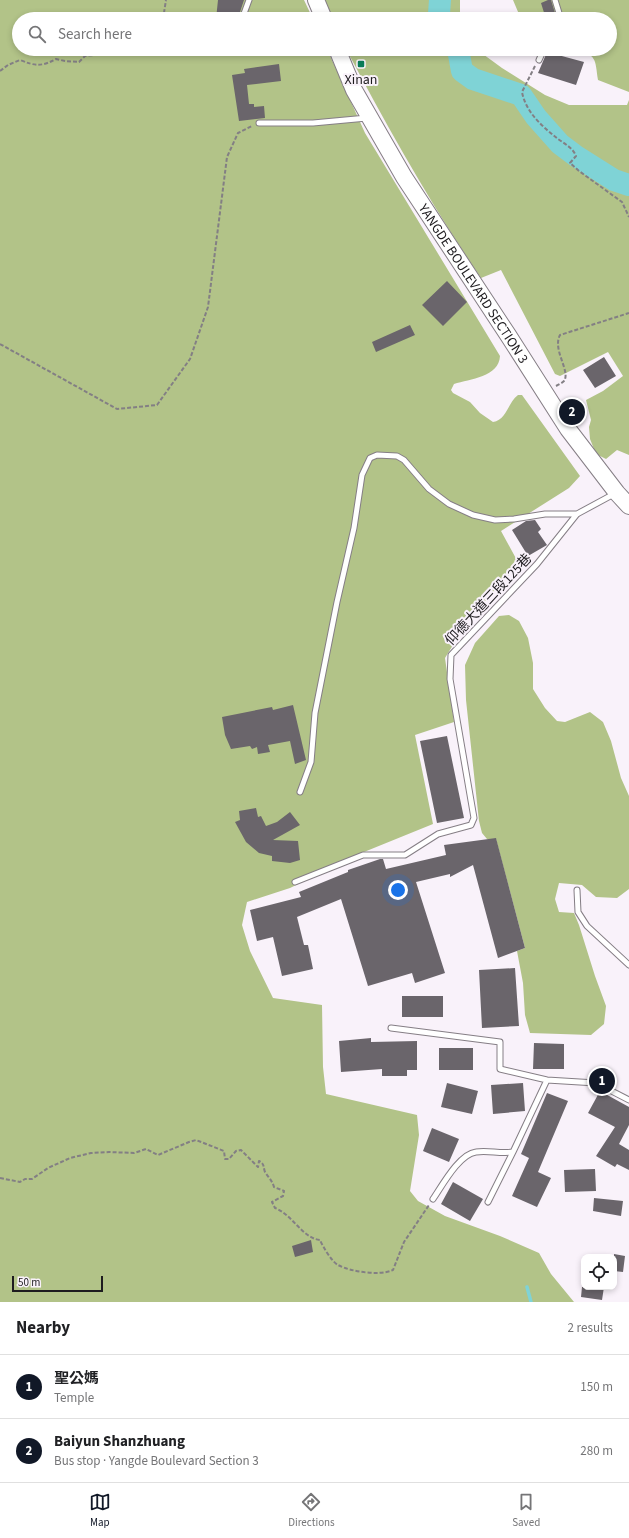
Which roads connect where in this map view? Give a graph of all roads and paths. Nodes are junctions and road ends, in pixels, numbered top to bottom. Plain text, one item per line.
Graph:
1 (166, 0) edge
2 (249, 0) edge
3 (316, 0) edge
4 (555, 0) edge
5 (164, 12) edge
6 (245, 12) edge
7 (321, 12) edge
8 (558, 12) edge
9 (85, 56) edge
10 (339, 56) edge
11 (540, 56) edge
12 (538, 60) joint
13 (0, 71) edge
14 (370, 118) junction
15 (259, 123) joint
16 (629, 216) edge
17 (629, 313) edge
18 (0, 344) edge
19 (545, 393) junction
20 (617, 493) junction
21 (629, 506) edge
22 (577, 514) junction
23 (300, 792) dead end
24 (295, 882) dead end
25 (577, 890) dead end
26 (629, 965) edge
27 (392, 1028) dead end
28 (547, 1080) junction
29 (629, 1100) edge
30 (513, 1152) junction
31 (0, 1178) edge
32 (433, 1199) joint
33 (488, 1202) dead end

1 - 5 path
2 - 6 lane
3 - 7 main road
4 - 8 lane
9 - 13 path
10 - 14 main road, YANGDE BOULEVARD SECTION 3
11 - 12 lane
12 - 16 path
14 - 15 lane
14 - 19 main road, YANGDE BOULEVARD SECTION 3
15 - 18 path
17 - 19 path
19 - 20 main road, YANGDE BOULEVARD SECTION 3
20 - 21 main road, YANGDE BOULEVARD SECTION 3
20 - 22 lane, 仰德大道三段125巷
22 - 23 lane
22 - 24 lane, 仰德大道三段125巷
25 - 26 lane
27 - 28 lane
28 - 29 lane
28 - 30 lane
30 - 32 lane
30 - 33 lane
31 - 32 path

